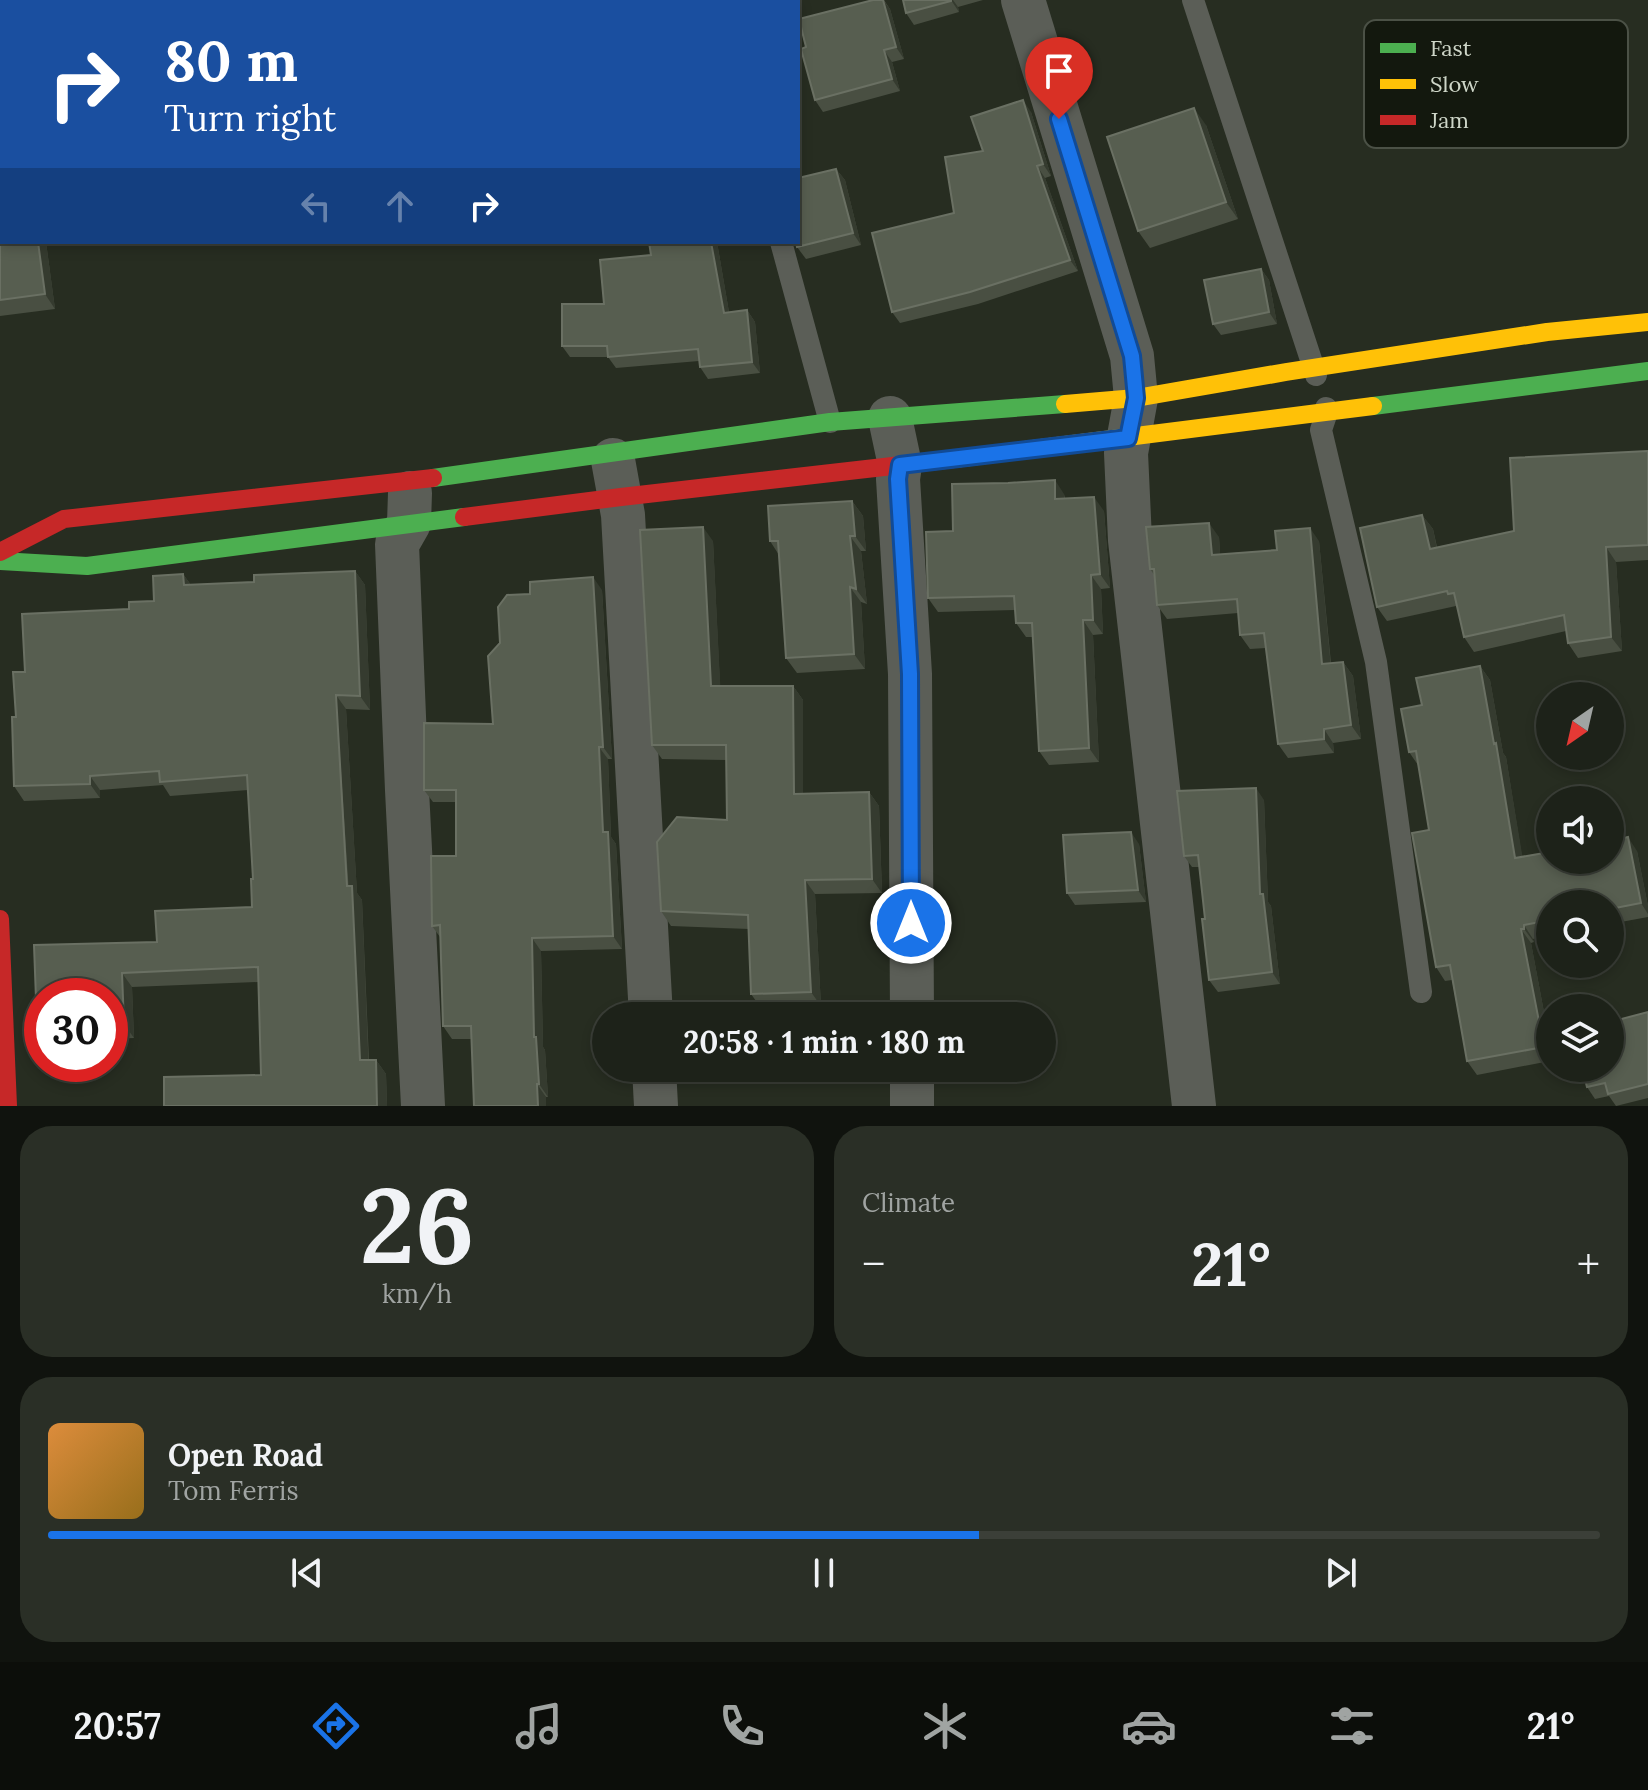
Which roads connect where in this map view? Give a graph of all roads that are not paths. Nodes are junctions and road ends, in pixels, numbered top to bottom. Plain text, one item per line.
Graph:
1 (1023, 0) edge
2 (1193, 0) edge
3 (782, 244) edge
4 (1648, 322) edge
5 (1314, 369) junction
6 (1648, 371) edge
7 (1327, 412) junction
8 (890, 418) junction
9 (1132, 418) junction
10 (830, 422) junction
11 (611, 453) junction
12 (900, 465) junction
13 (621, 497) junction
14 (410, 502) junction
15 (0, 552) edge
16 (0, 561) edge
17 (0, 919) edge
18 (1421, 992) dead end
19 (650, 1002) edge
20 (912, 1002) edge
21 (655, 1082) edge
22 (912, 1082) edge
23 (8, 1106) edge
24 (423, 1106) edge
25 (656, 1106) edge
26 (912, 1106) edge
27 (1194, 1106) edge

1 - 9 street
2 - 5 lane
3 - 10 lane
4 - 5 street
5 - 7 lane
5 - 9 street
6 - 7 street
7 - 9 street
7 - 18 lane
8 - 9 street
8 - 10 street
8 - 12 street
9 - 12 street
9 - 27 street
10 - 11 street
11 - 13 street
11 - 14 street
12 - 13 street
12 - 20 street
13 - 14 street
13 - 19 street
14 - 15 street
14 - 16 street
14 - 24 street
17 - 23 street
21 - 25 street
22 - 26 street

